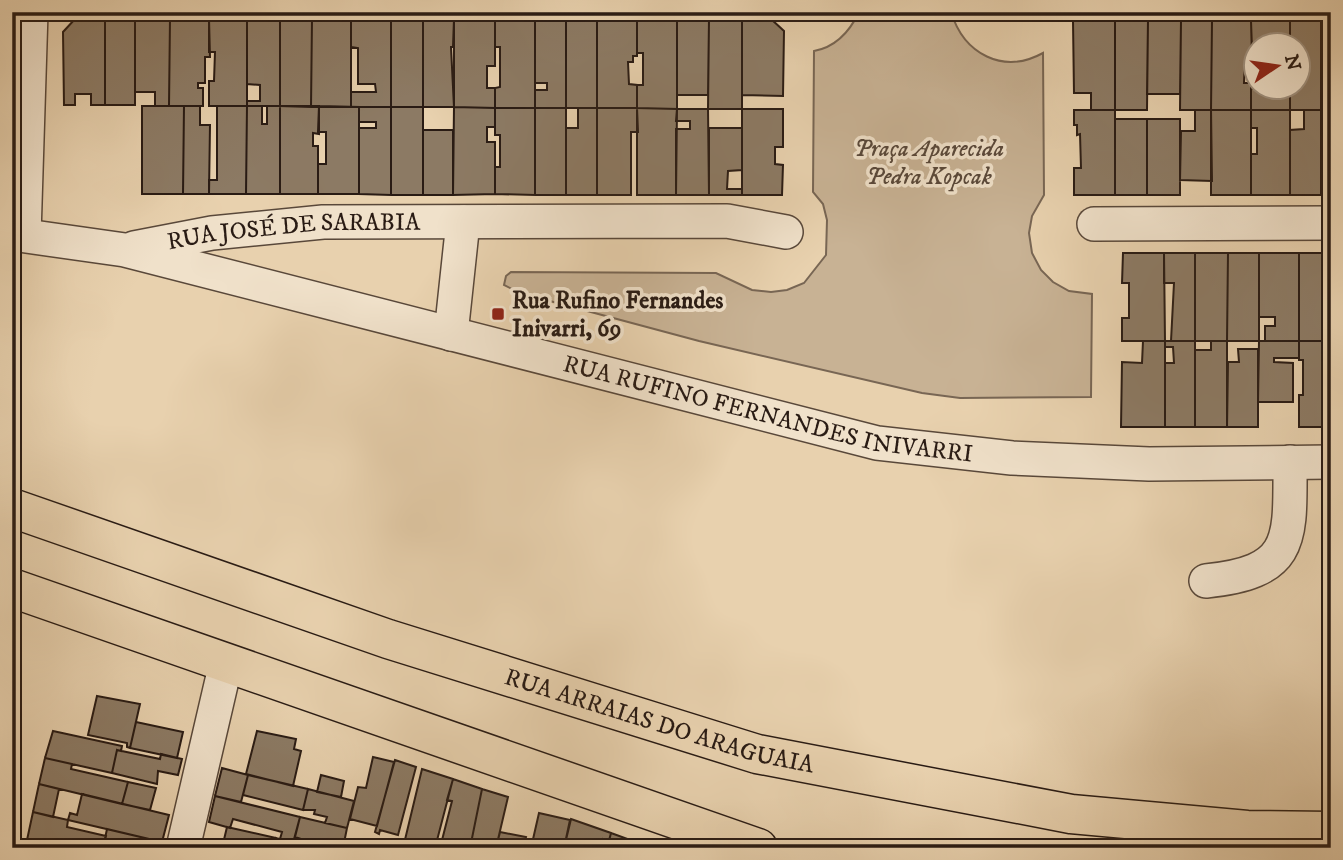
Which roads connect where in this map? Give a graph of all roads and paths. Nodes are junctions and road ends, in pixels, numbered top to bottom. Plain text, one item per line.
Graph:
1 (31, 12) edge
2 (463, 222) junction
3 (1331, 223) edge
4 (1094, 224) dead end
5 (786, 232) dead end
6 (18, 234) edge
7 (125, 250) junction
8 (451, 334) junction
9 (1290, 462) junction
10 (1331, 462) edge
11 (12, 508) edge
12 (1206, 581) dead end
13 (12, 588) edge
14 (226, 663) junction
15 (1331, 831) edge
16 (745, 845) edge
17 (183, 848) edge

1 - 6 street
2 - 5 street, RUA JOSÉ DE SARABIA
2 - 7 street, RUA JOSÉ DE SARABIA
2 - 8 street
3 - 4 street
6 - 7 street, RUA RUFINO FERNANDES INIVARRI
7 - 8 street, RUA RUFINO FERNANDES INIVARRI
8 - 9 street, RUA RUFINO FERNANDES INIVARRI
9 - 10 street, RUA RUFINO FERNANDES INIVARRI
9 - 12 street
11 - 15 main road, RUA ARRAIAS DO ARAGUAIA
13 - 14 main road
14 - 16 main road
14 - 17 street

